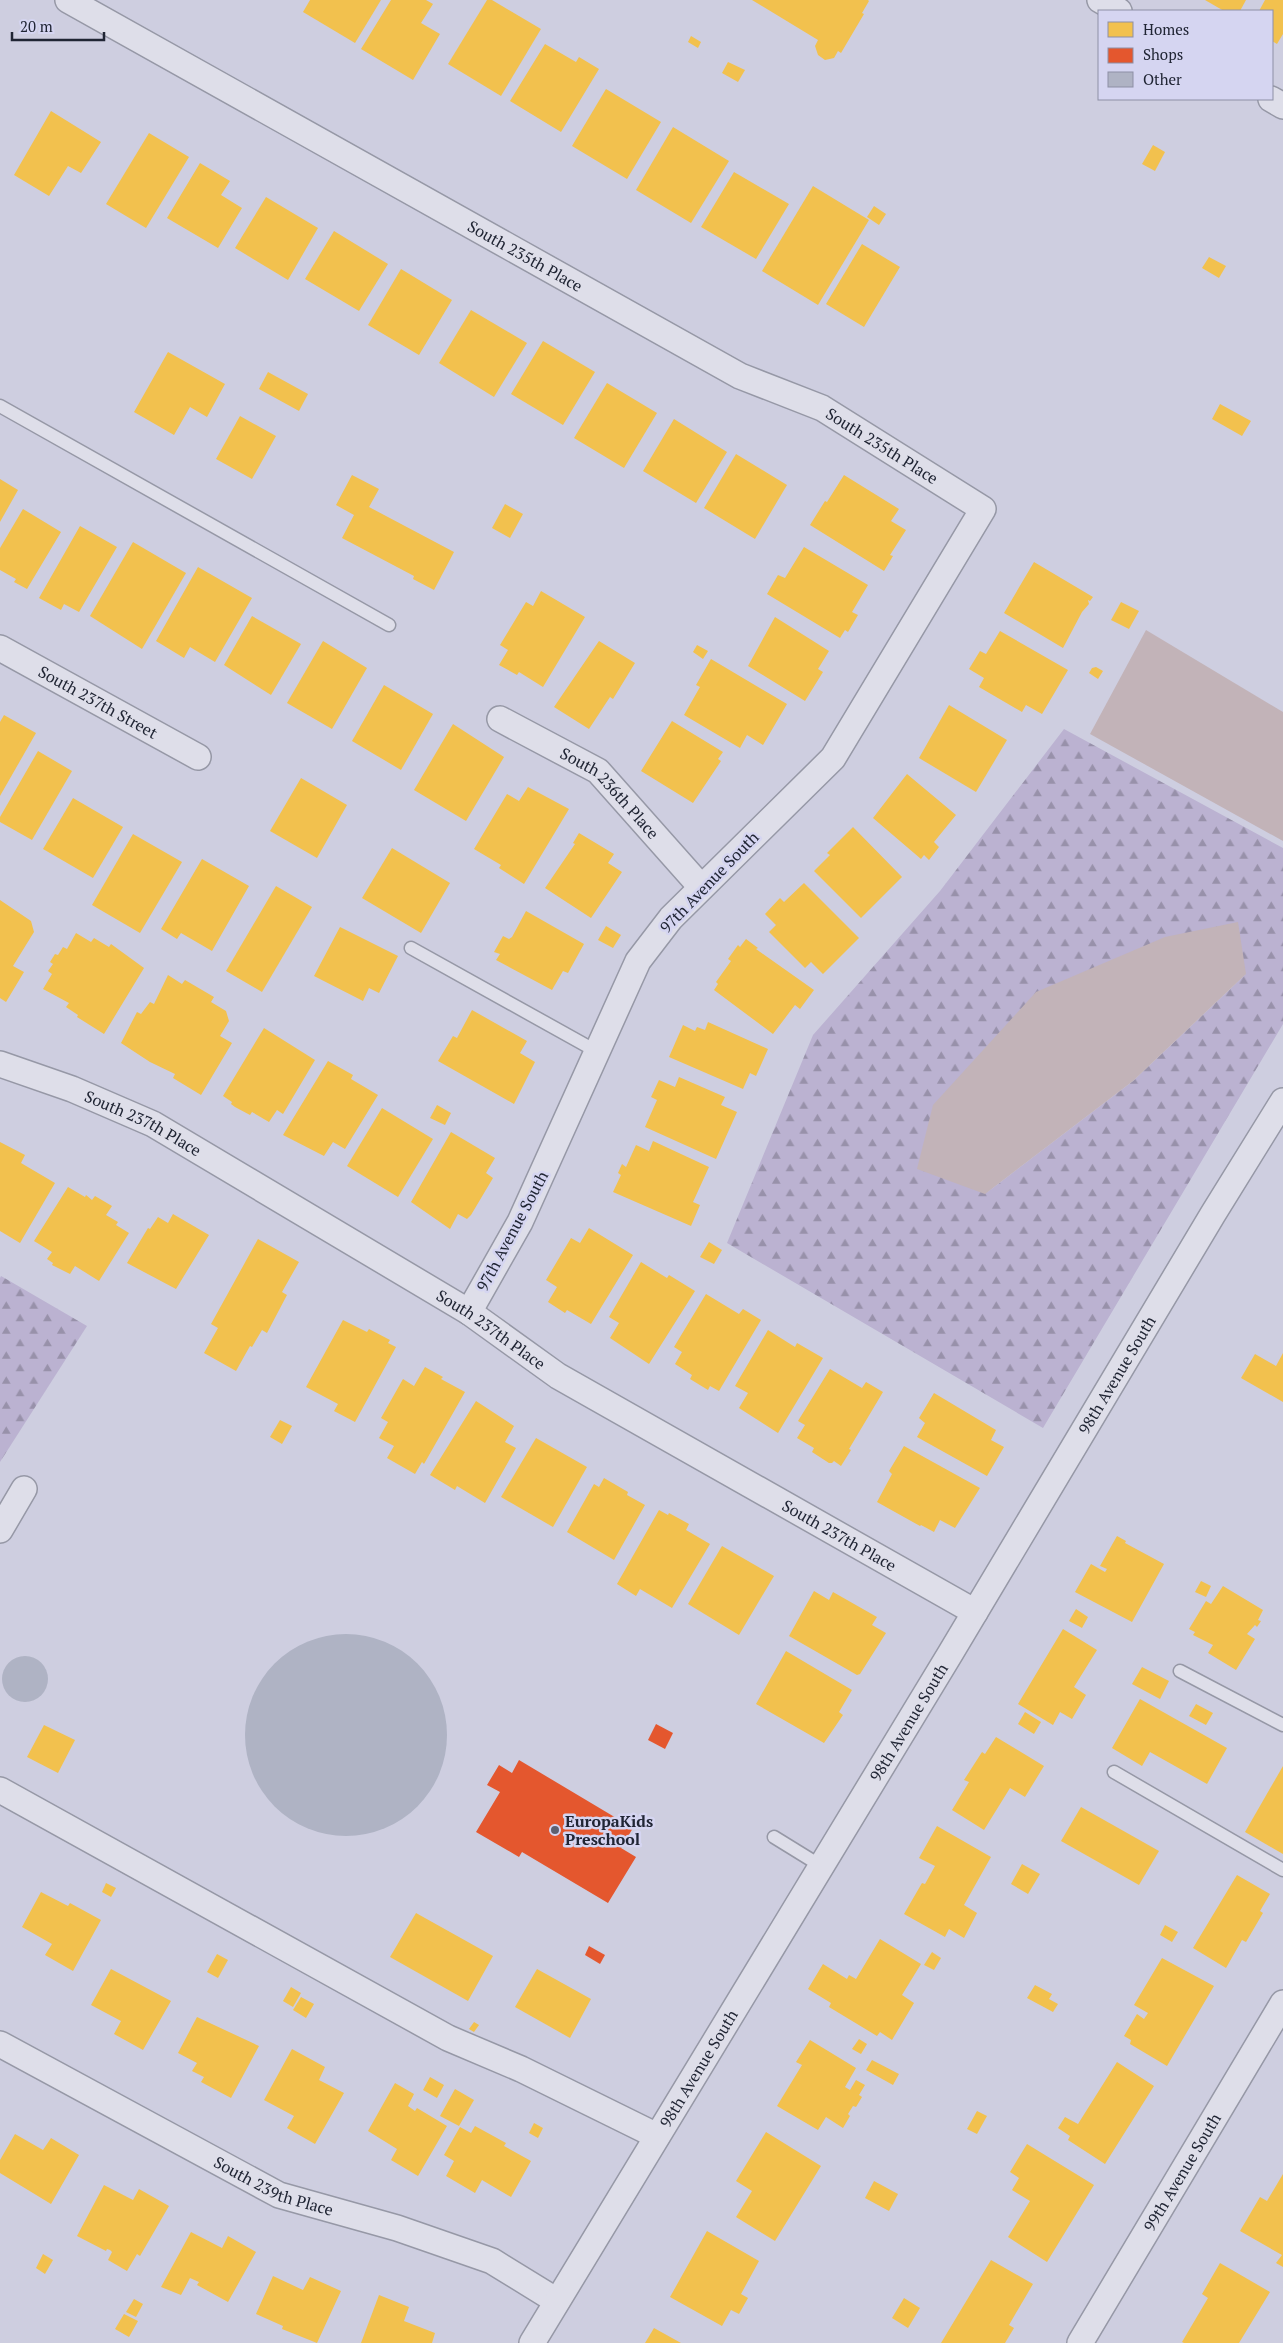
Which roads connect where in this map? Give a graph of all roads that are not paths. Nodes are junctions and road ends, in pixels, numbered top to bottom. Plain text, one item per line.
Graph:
1 (68, 0) edge
2 (1100, 0) edge
3 (1117, 10) edge
4 (0, 406) edge
5 (983, 509) joint
6 (389, 625) dead end
7 (0, 648) edge
8 (500, 719) dead end
9 (198, 758) dead end
10 (701, 887) junction
11 (410, 948) dead end
12 (596, 1051) junction
13 (0, 1064) edge
14 (1283, 1101) edge
15 (469, 1312) junction
16 (24, 1490) dead end
17 (0, 1530) edge
18 (975, 1612) junction
19 (1180, 1671) dead end
20 (1283, 1725) edge
21 (1114, 1772) dead end
22 (0, 1790) edge
23 (774, 1837) dead end
24 (821, 1866) junction
25 (1283, 1870) edge
26 (1283, 2003) edge
27 (0, 2044) edge
28 (657, 2136) junction
29 (557, 2301) junction
30 (532, 2343) edge
31 (1080, 2343) edge

1 - 5 street, South 235th Place
2 - 3 street
4 - 6 lane
5 - 10 street, 97th Avenue South
7 - 9 street, South 237th Street
8 - 10 street, South 236th Place
10 - 12 street, 97th Avenue South
11 - 12 lane
12 - 15 street, 97th Avenue South
13 - 15 street, South 237th Place
14 - 18 street, 98th Avenue South
15 - 18 street, South 237th Place
16 - 17 street
18 - 24 street, 98th Avenue South
19 - 20 lane
21 - 25 lane
22 - 28 street
23 - 24 lane
24 - 28 street, 98th Avenue South
26 - 31 street, 99th Avenue South
27 - 29 street, South 239th Place
28 - 29 street, 98th Avenue South
29 - 30 street, 98th Avenue South

